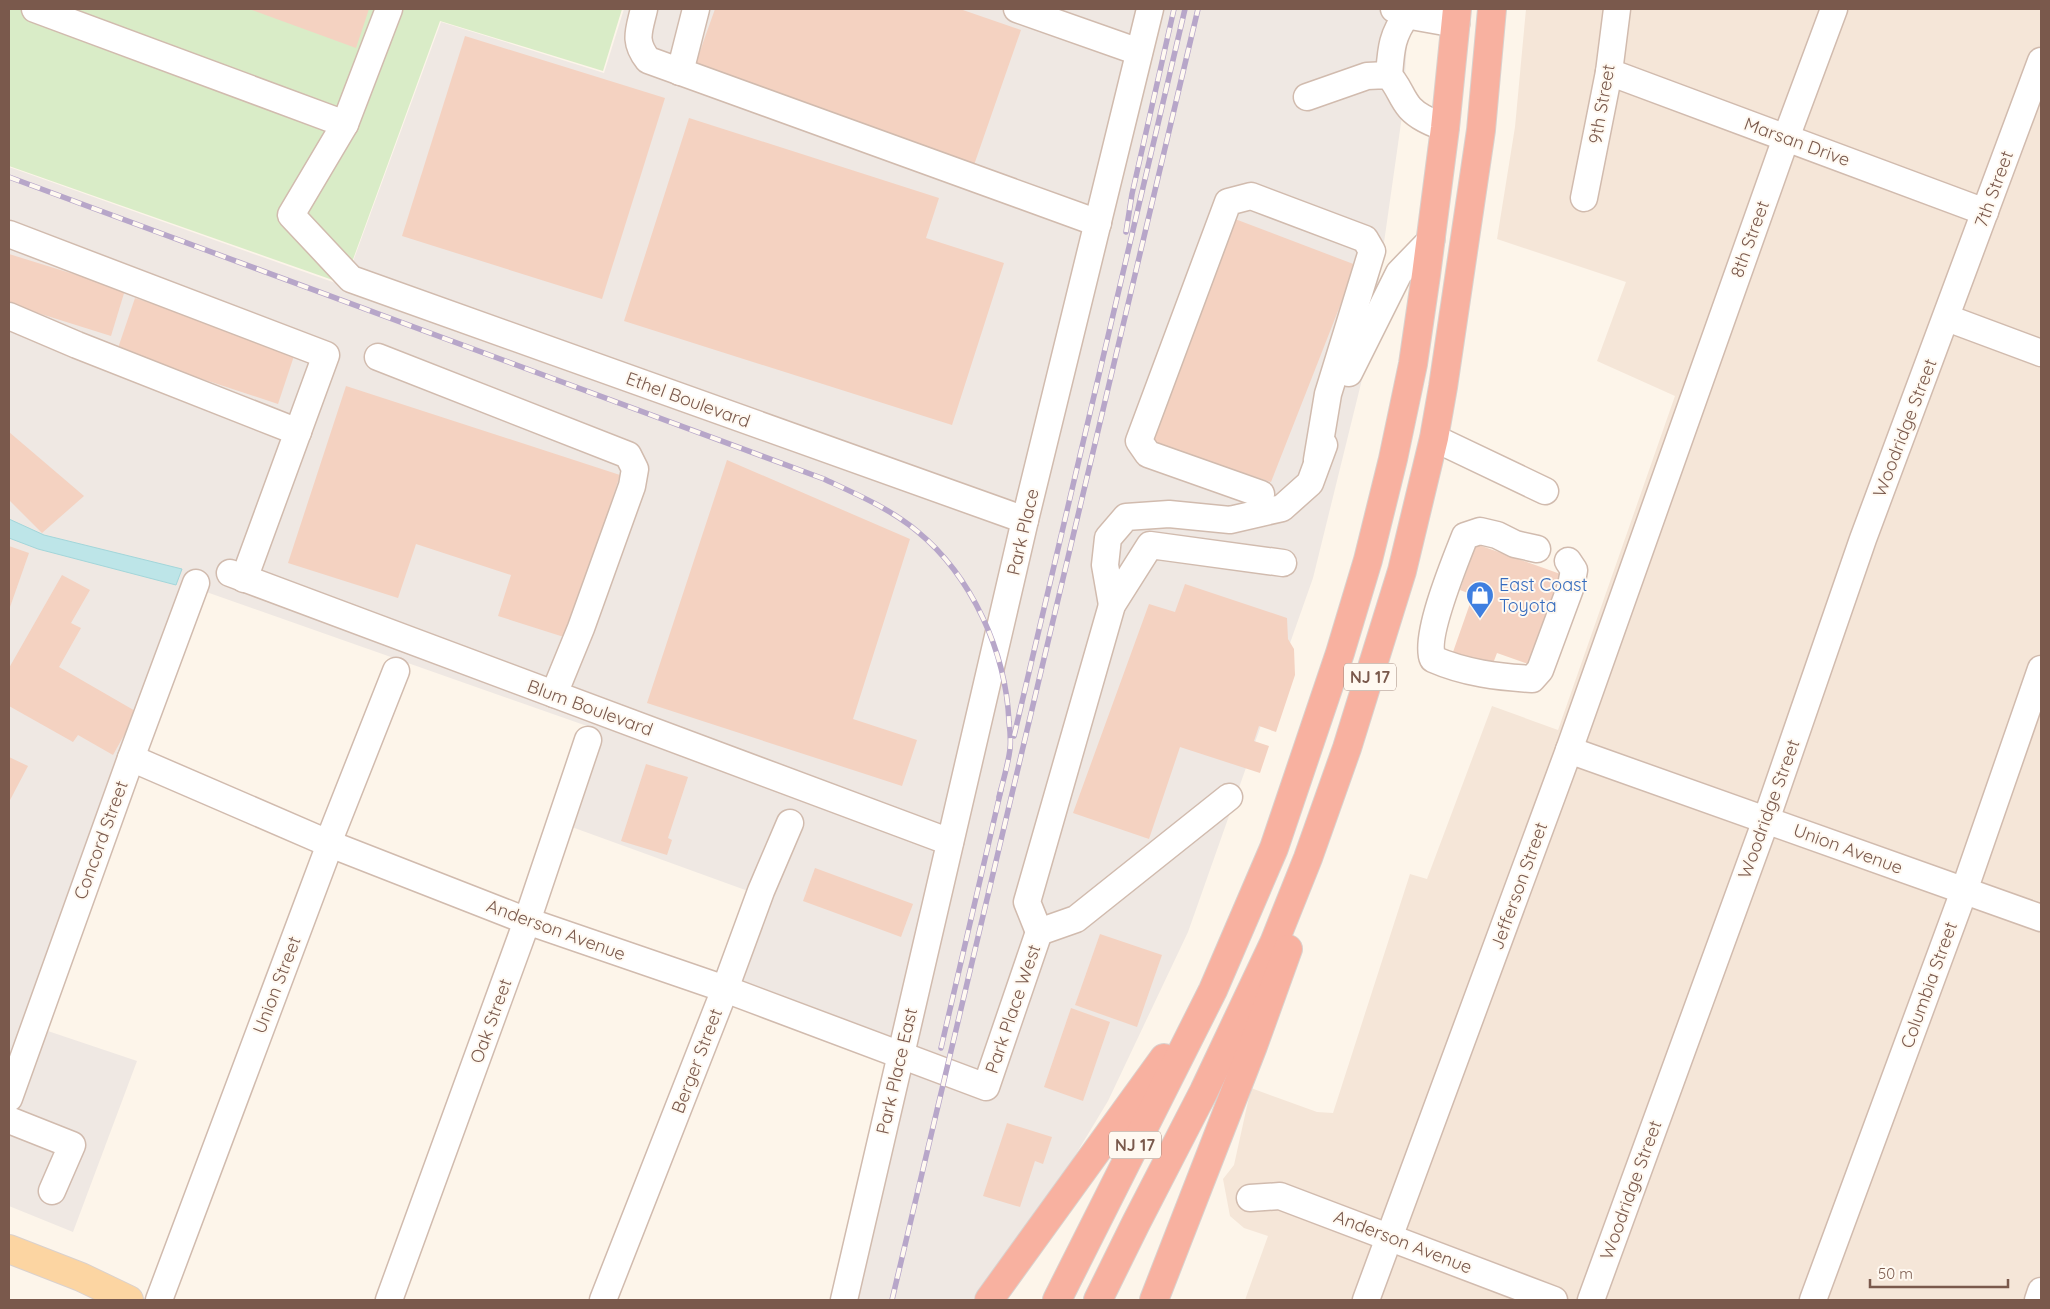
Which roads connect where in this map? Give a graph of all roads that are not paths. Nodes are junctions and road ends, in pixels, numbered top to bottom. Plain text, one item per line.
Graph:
1 (35, 9) edge
2 (389, 9) edge
3 (644, 9) edge
4 (696, 9) edge
5 (1017, 9) edge
6 (1150, 9) edge
7 (1492, 9) edge
8 (1617, 9) edge
9 (1834, 9) edge
10 (1400, 12) edge
11 (1456, 16) edge
12 (1139, 52) junction
13 (2041, 60) edge
14 (680, 72) junction
15 (1609, 72) junction
16 (1389, 76) junction
17 (1307, 97) dead end
18 (345, 124) junction
19 (1445, 128) junction
20 (1786, 138) junction
21 (1584, 198) dead end
22 (1985, 212) junction
23 (1098, 223) junction
24 (9, 234) edge
25 (1431, 240) junction
26 (9, 316) edge
27 (1947, 318) junction
28 (2041, 353) edge
29 (378, 357) dead end
30 (298, 432) junction
31 (1434, 438) junction
32 (1317, 460) junction
33 (1668, 471) joint
34 (1544, 491) dead end
35 (1261, 494) dead end
36 (1025, 520) junction
37 (1537, 549) dead end
38 (1568, 561) dead end
39 (1284, 563) dead end
40 (196, 583) dead end
41 (1112, 606) junction
42 (2041, 669) edge
43 (396, 671) dead end
44 (554, 694) junction
45 (588, 740) dead end
46 (1348, 748) junction
47 (1570, 750) junction
48 (131, 758) junction
49 (1229, 798) dead end
50 (1766, 820) junction
51 (790, 822) dead end
52 (950, 842) junction
53 (330, 844) junction
54 (1964, 890) junction
55 (2041, 918) edge
56 (527, 921) junction
57 (1039, 932) junction
58 (724, 990) junction
59 (1213, 990) junction
60 (900, 1055) junction
61 (986, 1087) joint
62 (10, 1092) edge
63 (9, 1120) edge
64 (52, 1192) dead end
65 (1250, 1198) dead end
66 (1390, 1237) junction
67 (9, 1249) edge
68 (2041, 1291) edge
69 (129, 1300) edge
70 (158, 1300) edge
71 (389, 1300) edge
72 (603, 1300) edge
73 (844, 1300) edge
74 (989, 1300) edge
75 (1057, 1300) edge
76 (1098, 1300) edge
77 (1154, 1300) edge
78 (1366, 1300) edge
79 (1554, 1300) edge
80 (1591, 1300) edge
81 (1813, 1300) edge
82 (2038, 1300) edge

1 - 18 street
2 - 18 street
3 - 14 street
4 - 14 street
5 - 12 street
6 - 12 street, Park Place
7 - 31 highway, NJ 17
8 - 15 street, 9th Street
9 - 20 street, 8th Street
10 - 11 street
10 - 16 street
11 - 19 highway, NJ 17
12 - 23 street, Park Place
13 - 22 street, 7th Street
14 - 23 street
15 - 20 street, Marsan Drive
15 - 21 street, 9th Street
16 - 17 street
16 - 19 street
18 - 36 street, Ethel Boulevard
19 - 25 highway, NJ 17
20 - 22 street, Marsan Drive
20 - 33 street, 8th Street
22 - 27 street, 7th Street
23 - 36 street, Park Place
24 - 30 street
25 - 32 street
25 - 59 highway, NJ 17
26 - 30 street
27 - 28 street
27 - 50 street, Woodridge Street
29 - 44 street
30 - 44 street, Blum Boulevard
31 - 34 street
31 - 46 highway, NJ 17
32 - 35 street
32 - 41 street
33 - 47 street, Jefferson Street
36 - 52 street, Park Place
37 - 38 street
39 - 41 street
40 - 48 street, Concord Street
41 - 57 street
42 - 54 street, Columbia Street
43 - 53 street, Union Street
44 - 52 street, Blum Boulevard
45 - 56 street, Oak Street
46 - 76 highway, NJ 17
46 - 77 highway
47 - 50 street, Union Avenue
47 - 66 street, Jefferson Street
48 - 53 street, Anderson Avenue
48 - 62 street, Concord Street
49 - 57 street
50 - 54 street, Union Avenue
50 - 80 street, Woodridge Street
51 - 58 street, Berger Street
52 - 60 street, Park Place East
53 - 56 street, Anderson Avenue
53 - 70 street, Union Street
54 - 55 street, Union Avenue
54 - 81 street, Columbia Street
56 - 58 street, Anderson Avenue
56 - 71 street, Oak Street
57 - 61 street, Park Place West
58 - 60 street, Anderson Avenue
58 - 72 street, Berger Street
59 - 74 highway
59 - 75 highway, NJ 17
60 - 61 street, Anderson Avenue
60 - 73 street, Park Place East
63 - 64 street
65 - 66 street, Anderson Avenue
66 - 78 street, Jefferson Street
66 - 79 street, Anderson Avenue
67 - 69 main road
68 - 82 street

